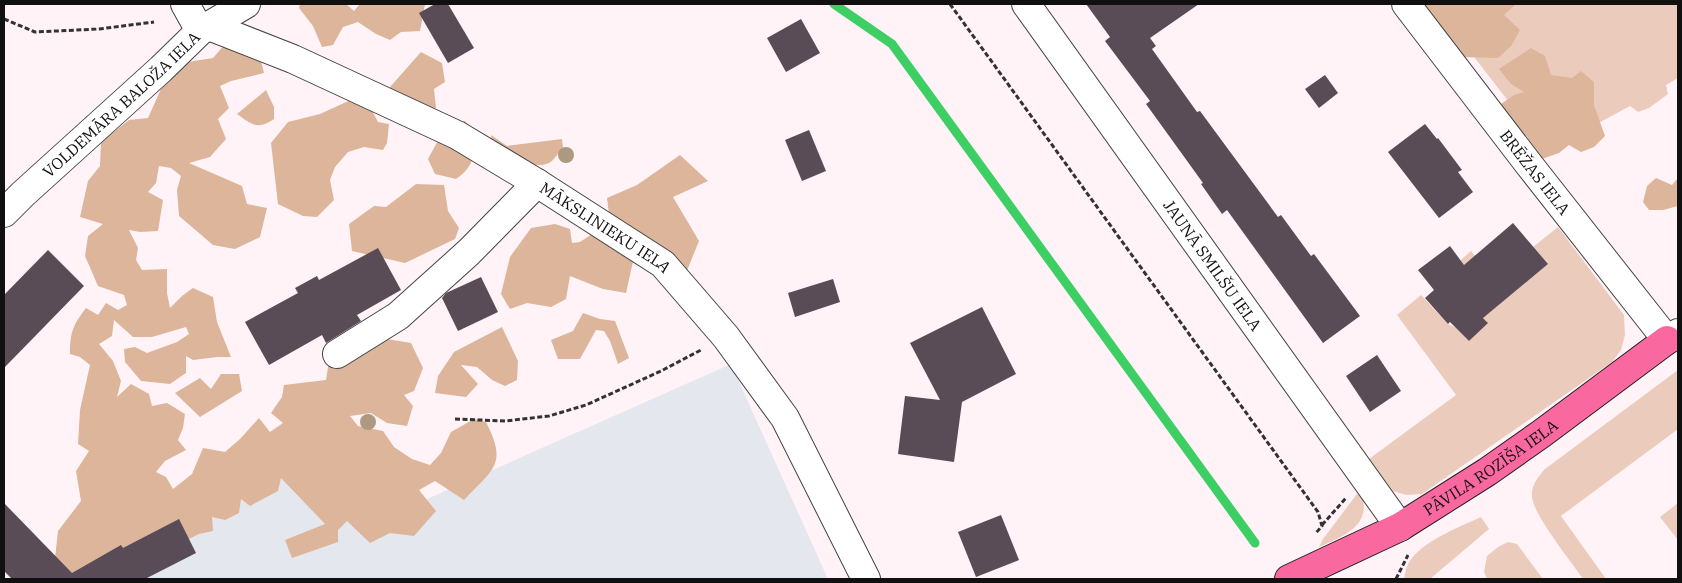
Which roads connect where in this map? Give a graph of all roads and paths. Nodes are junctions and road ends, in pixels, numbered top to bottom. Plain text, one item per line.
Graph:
1 (185, 4) edge
2 (246, 4) edge
3 (950, 4) edge
4 (1026, 4) edge
5 (1406, 4) edge
6 (4, 19) edge
7 (154, 22) dead end
8 (205, 29) junction
9 (537, 183) junction
10 (4, 214) edge
11 (1673, 336) edge
12 (726, 337) junction
13 (338, 354) dead end
14 (456, 418) dead end
15 (1364, 478) junction
16 (1322, 526) junction
17 (1313, 537) dead end
18 (1405, 538) junction
19 (866, 579) edge
20 (1289, 579) edge
21 (1396, 579) edge

1 - 8 street
2 - 8 street, VOLDEMĀRA BALOŽA IELA
3 - 16 path
4 - 15 street, JAUNĀ SMILŠU IELA
5 - 11 street, BRĒŽAS IELA
6 - 7 path
8 - 9 street, MĀKSLINIEKU IELA
8 - 10 street, VOLDEMĀRA BALOŽA IELA
9 - 12 street, MĀKSLINIEKU IELA
9 - 13 street
11 - 18 main road, PĀVILA ROZĪŠA IELA
12 - 14 path
12 - 19 street, MĀKSLINIEKU IELA
15 - 16 path
15 - 18 street, JAUNĀ SMILŠU IELA
16 - 17 path
18 - 20 main road, PĀVILA ROZĪŠA IELA
18 - 21 path

